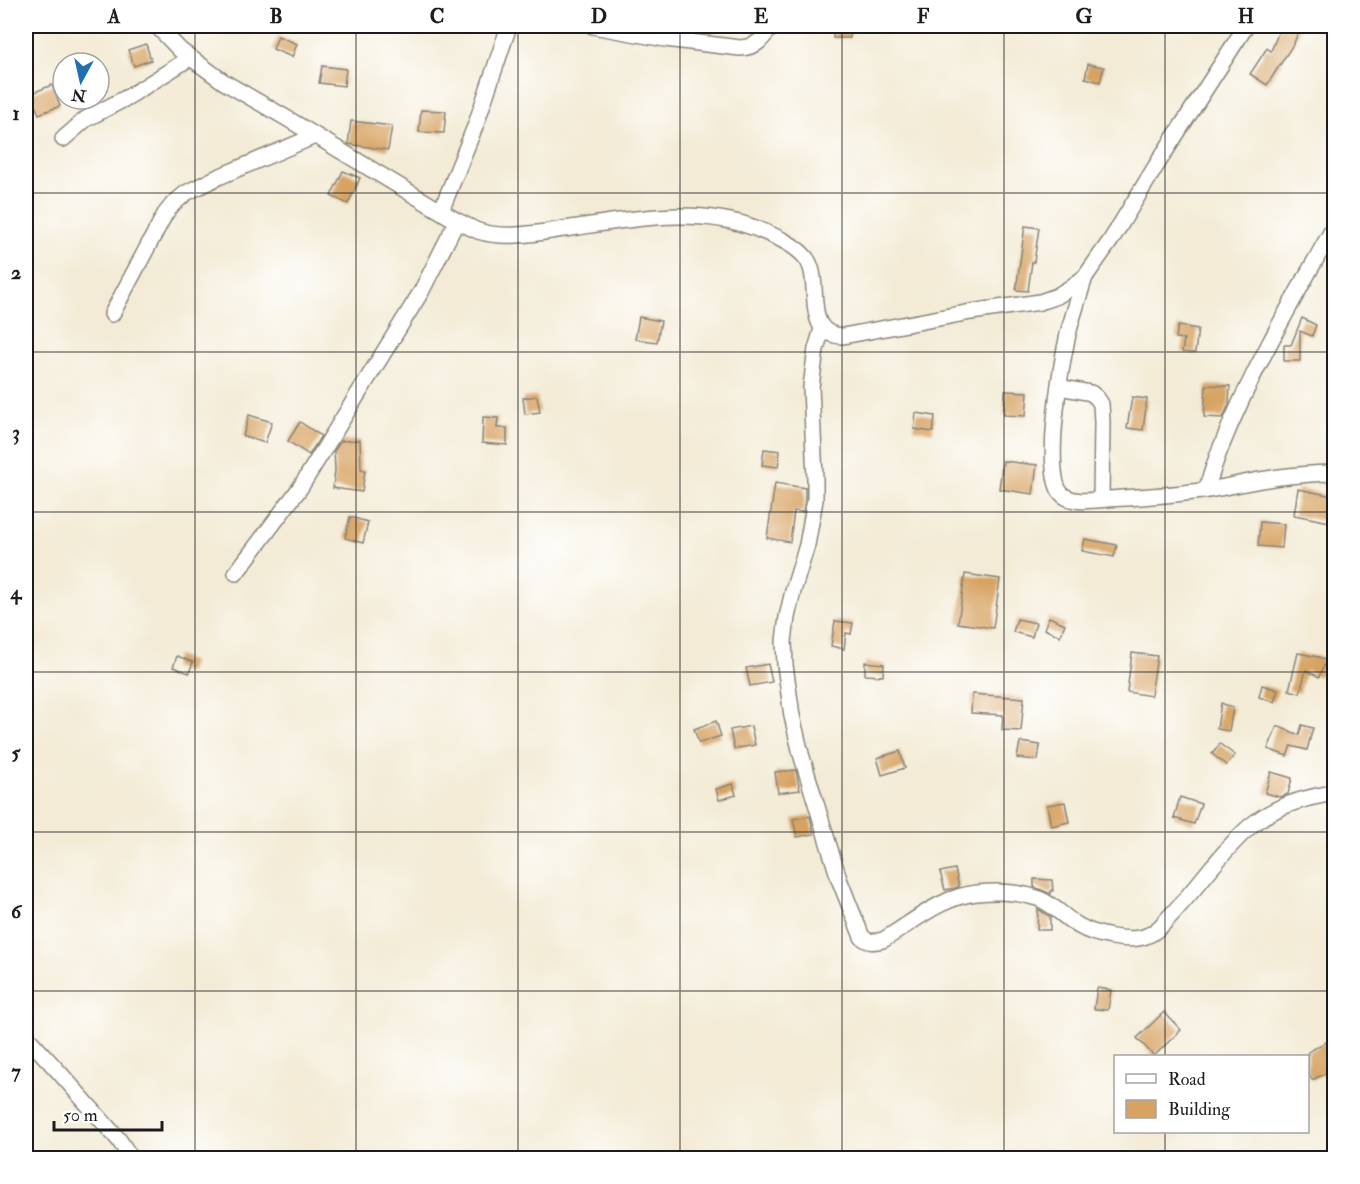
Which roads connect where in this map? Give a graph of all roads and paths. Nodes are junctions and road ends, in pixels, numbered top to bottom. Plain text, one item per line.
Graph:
1 (157, 26) edge
2 (509, 26) edge
3 (593, 26) edge
4 (772, 26) edge
5 (1246, 26) edge
6 (190, 58) junction
7 (315, 135) junction
8 (63, 139) dead end
9 (441, 211) junction
10 (457, 221) junction
11 (1335, 227) edge
12 (1085, 277) junction
13 (112, 314) dead end
14 (822, 329) junction
15 (1059, 387) junction
16 (1335, 473) edge
17 (1206, 490) junction
18 (1101, 500) junction
19 (236, 573) dead end
20 (1335, 793) edge
21 (26, 1036) edge
22 (131, 1158) edge

1 - 6 street
2 - 9 street
3 - 4 street
5 - 12 street
6 - 7 street
6 - 8 street
7 - 9 street
7 - 13 street
9 - 10 street
10 - 14 street
10 - 19 street
11 - 17 street
12 - 14 street
12 - 15 street
14 - 20 street
15 - 18 street
15 - 18 street
16 - 17 street
17 - 18 street
21 - 22 street

